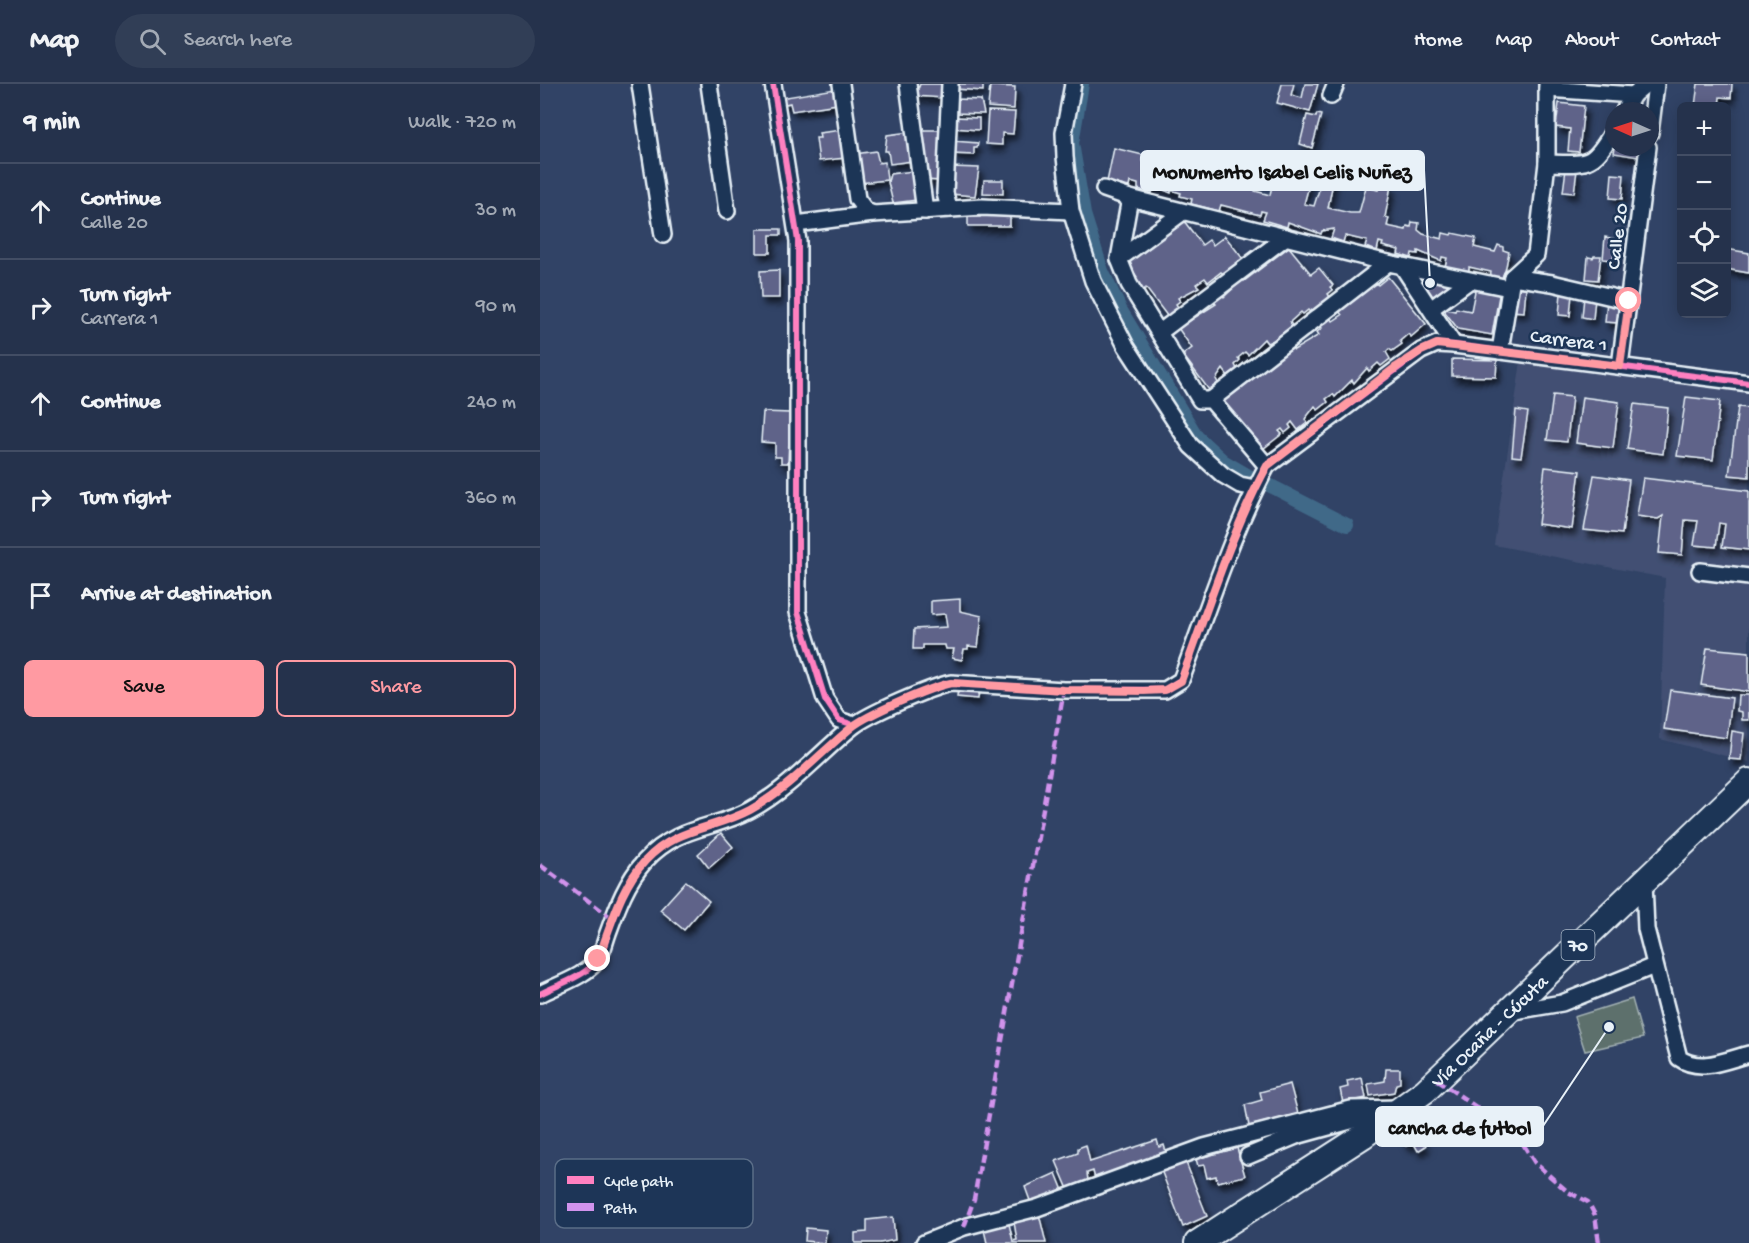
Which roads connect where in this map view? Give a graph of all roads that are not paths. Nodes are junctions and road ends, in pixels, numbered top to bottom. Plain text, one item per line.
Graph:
1 (640, 84) edge
2 (709, 84) edge
3 (773, 84) edge
4 (841, 84) edge
5 (909, 84) edge
6 (950, 84) edge
7 (1073, 84) edge
8 (1646, 84) edge
9 (1656, 84) edge
10 (1547, 86) edge
11 (1633, 95) junction
12 (1629, 102) edge
13 (1654, 102) edge
14 (1605, 144) edge
15 (1647, 156) edge
16 (1547, 163) junction
17 (1104, 189) dead end
18 (1130, 198) junction
19 (949, 209) junction
20 (1071, 210) junction
21 (727, 211) dead end
22 (925, 211) junction
23 (1183, 212) junction
24 (873, 214) junction
25 (796, 224) junction
26 (663, 235) dead end
27 (1286, 237) junction
28 (1119, 259) junction
29 (1395, 264) junction
30 (1469, 281) junction
31 (1511, 283) junction
32 (1629, 301) junction
33 (1432, 308) junction
34 (1160, 332) junction
35 (1454, 345) junction
36 (1500, 351) junction
37 (1620, 366) junction
38 (1749, 383) edge
39 (1211, 400) junction
40 (1267, 466) junction
41 (1255, 488) junction
42 (1700, 571) dead end
43 (1749, 577) edge
44 (854, 725) junction
45 (1749, 781) edge
46 (1644, 882) junction
47 (1654, 966) junction
48 (540, 994) edge
49 (1508, 1012) junction
50 (1749, 1054) edge
51 (1405, 1107) junction
52 (1372, 1110) junction
53 (1248, 1156) dead end
54 (924, 1243) edge
55 (1197, 1243) edge

1 - 26 street
2 - 21 street
3 - 25 street
4 - 24 street
5 - 22 street
6 - 19 street
7 - 20 street
8 - 11 street
9 - 13 street
10 - 11 street
10 - 16 street
11 - 12 street
14 - 16 street
15 - 32 street, Calle 20
16 - 31 street
17 - 18 street
18 - 23 street
18 - 28 street
19 - 20 street
19 - 22 street
20 - 41 street
22 - 24 street
23 - 27 street
23 - 28 street
24 - 25 street
25 - 44 street
27 - 29 street
27 - 34 street
28 - 34 street
29 - 30 street
29 - 33 street
29 - 39 street
30 - 31 street
30 - 33 street
31 - 32 street
31 - 36 street
32 - 37 street, Calle 20
33 - 35 street
34 - 39 street
35 - 36 street, Carrera 1
35 - 40 street, Carrera 1
36 - 37 street, Carrera 1
37 - 38 street, Carrera 1
39 - 40 street
40 - 41 street
41 - 44 street
42 - 43 street
44 - 48 street
45 - 46 main road, Vía Ocaña - Cúcuta / 70
46 - 47 street
46 - 49 main road, Vía Ocaña - Cúcuta / 70
47 - 49 street
47 - 50 street
49 - 51 main road, Vía Ocaña - Cúcuta / 70
51 - 52 street
51 - 55 main road, Vía Ocaña - Cúcuta / 70
52 - 53 street
52 - 54 street

